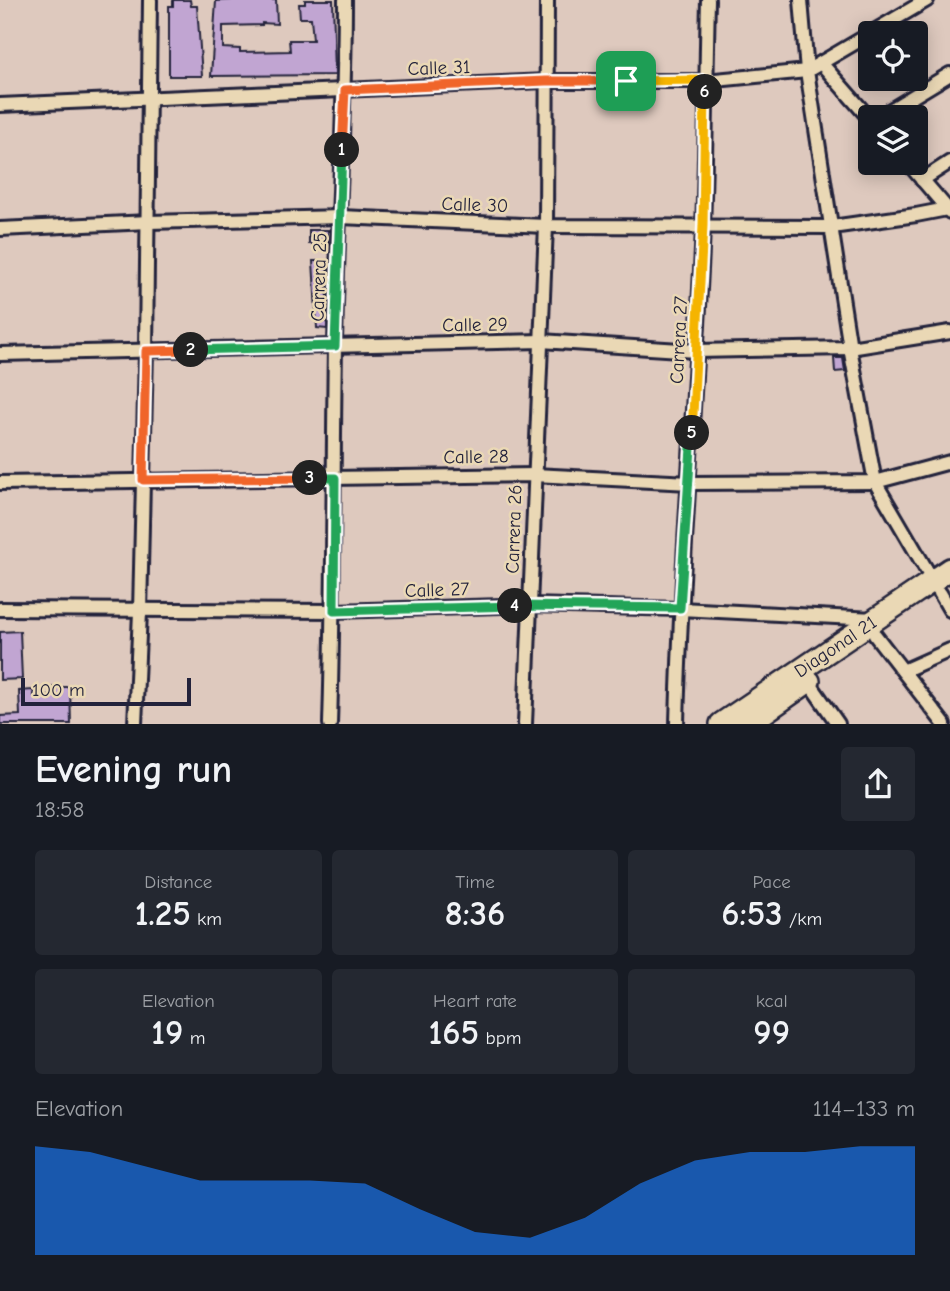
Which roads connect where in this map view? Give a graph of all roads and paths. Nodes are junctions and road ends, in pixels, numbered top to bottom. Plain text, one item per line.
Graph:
1 (150, 0) edge
2 (345, 0) edge
3 (547, 0) edge
4 (708, 0) edge
5 (801, 0) edge
6 (927, 0) edge
7 (892, 21) edge
8 (858, 41) edge
9 (821, 63) junction
10 (807, 71) junction
11 (950, 74) edge
12 (705, 80) junction
13 (546, 81) junction
14 (345, 90) junction
15 (149, 97) junction
16 (0, 105) edge
17 (858, 105) edge
18 (899, 105) edge
19 (950, 162) edge
20 (918, 175) edge
21 (922, 180) junction
22 (949, 210) edge
23 (340, 217) junction
24 (149, 222) junction
25 (546, 226) junction
26 (703, 226) junction
27 (831, 227) junction
28 (0, 229) edge
29 (950, 332) edge
30 (541, 341) junction
31 (335, 346) junction
32 (850, 348) junction
33 (146, 351) junction
34 (696, 351) junction
35 (0, 354) edge
36 (950, 462) edge
37 (534, 475) junction
38 (335, 478) junction
39 (143, 480) junction
40 (0, 482) edge
41 (875, 482) junction
42 (690, 483) junction
43 (945, 588) edge
44 (531, 605) junction
45 (680, 608) junction
46 (0, 609) edge
47 (334, 611) junction
48 (140, 612) junction
49 (875, 627) junction
50 (950, 650) edge
51 (903, 671) junction
52 (808, 681) junction
53 (946, 721) edge
54 (135, 724) edge
55 (330, 724) edge
56 (525, 724) edge
57 (677, 724) edge
58 (720, 724) edge
59 (748, 724) edge
60 (838, 724) edge

1 - 15 street
2 - 14 street, Carrera 25
3 - 13 street, Carrera 26
4 - 12 street, Carrera 27
5 - 10 street
6 - 7 street, Calle 31
8 - 9 street, Calle 31
9 - 10 street, Calle 31
9 - 17 street
10 - 12 street, Calle 31
10 - 27 street
11 - 18 street
12 - 13 street, Calle 31
12 - 26 street, Carrera 27
13 - 14 street, Calle 31
13 - 25 street, Carrera 26
14 - 15 street, Calle 31
14 - 23 street, Carrera 25
15 - 16 street, Calle 31
15 - 24 street
19 - 21 street
20 - 21 street
21 - 22 street
22 - 27 street, Calle 30
23 - 24 street, Calle 30
23 - 25 street, Calle 30
23 - 31 street, Carrera 25
24 - 28 street, Calle 30
24 - 33 street
25 - 26 street, Calle 30
25 - 30 street, Carrera 26
26 - 27 street, Calle 30
26 - 34 street, Carrera 27
27 - 32 street
29 - 32 street, Calle 29
30 - 31 street, Calle 29
30 - 34 street, Calle 29
30 - 37 street, Carrera 26
31 - 33 street, Calle 29
31 - 38 street, Carrera 25
32 - 34 street, Calle 29
32 - 41 street
33 - 35 street, Calle 29
33 - 39 street
34 - 42 street, Carrera 27
36 - 41 street, Calle 28
37 - 38 street, Calle 28
37 - 42 street, Calle 28
37 - 44 street, Carrera 26
38 - 39 street, Calle 28
38 - 47 street, Carrera 25
39 - 40 street, Calle 28
39 - 48 street
41 - 42 street, Calle 28
41 - 43 street
42 - 45 street, Carrera 27
43 - 49 highway, Diagonal 21
44 - 45 street, Calle 27
44 - 47 street, Calle 27
44 - 56 street, Carrera 26
45 - 49 street, Calle 27
45 - 57 street, Carrera 27
46 - 48 street, Calle 27
47 - 48 street, Calle 27
47 - 55 street, Carrera 25
48 - 54 street
49 - 51 street
49 - 52 highway, Diagonal 21
49 - 58 highway, Diagonal 21
50 - 51 street
51 - 53 street
52 - 59 highway, Diagonal 21
52 - 60 street

